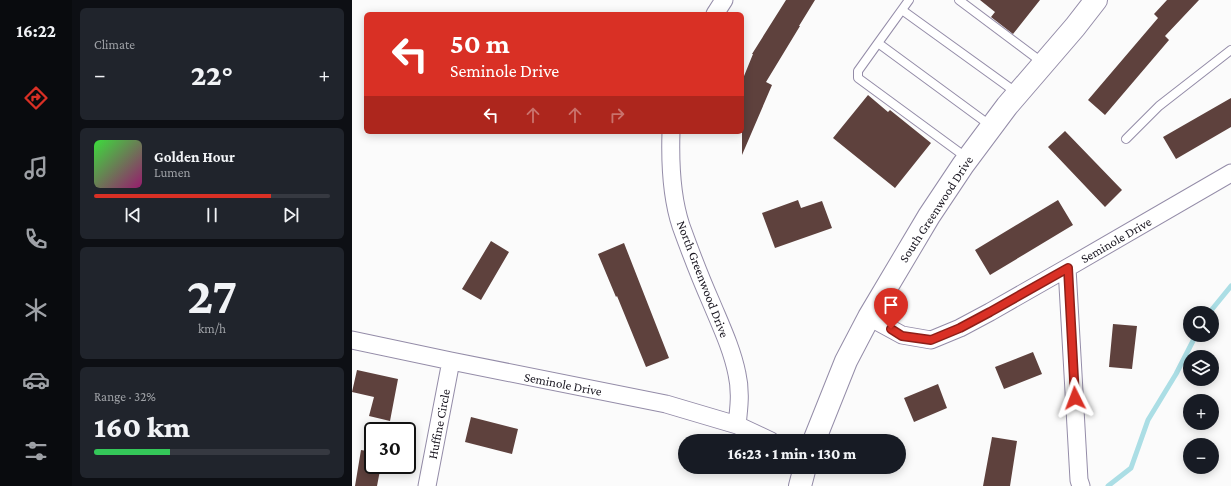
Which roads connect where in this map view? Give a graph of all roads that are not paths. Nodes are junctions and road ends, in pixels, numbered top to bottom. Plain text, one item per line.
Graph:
1 (724, 0) edge
2 (909, 0) edge
3 (959, 0) edge
4 (1096, 0) edge
5 (902, 10) junction
6 (716, 12) edge
7 (878, 43) junction
8 (1231, 50) edge
9 (1044, 63) junction
10 (1018, 94) junction
11 (992, 126) junction
12 (671, 134) edge
13 (1126, 139) dead end
14 (968, 158) junction
15 (1231, 173) edge
16 (1068, 268) junction
17 (869, 317) junction
18 (352, 340) edge
19 (451, 361) junction
20 (737, 425) junction
21 (756, 434) edge
22 (817, 434) edge
23 (803, 474) edge
24 (427, 486) edge
25 (800, 486) edge
26 (1081, 486) edge

1 - 6 street
2 - 5 lane
3 - 9 lane
4 - 9 street, South Greenwood Drive
5 - 7 lane
5 - 10 lane
7 - 11 lane
7 - 14 lane
8 - 13 lane
9 - 10 street, South Greenwood Drive
10 - 11 street, South Greenwood Drive
11 - 14 street, South Greenwood Drive
12 - 20 street, North Greenwood Drive
14 - 17 street, South Greenwood Drive
15 - 16 street, Seminole Drive
16 - 17 street, Seminole Drive
16 - 26 street
17 - 22 street, South Greenwood Drive
18 - 19 street, Seminole Drive
19 - 20 street, Seminole Drive
19 - 24 street, Huffine Circle
20 - 21 street, Seminole Drive
23 - 25 street

